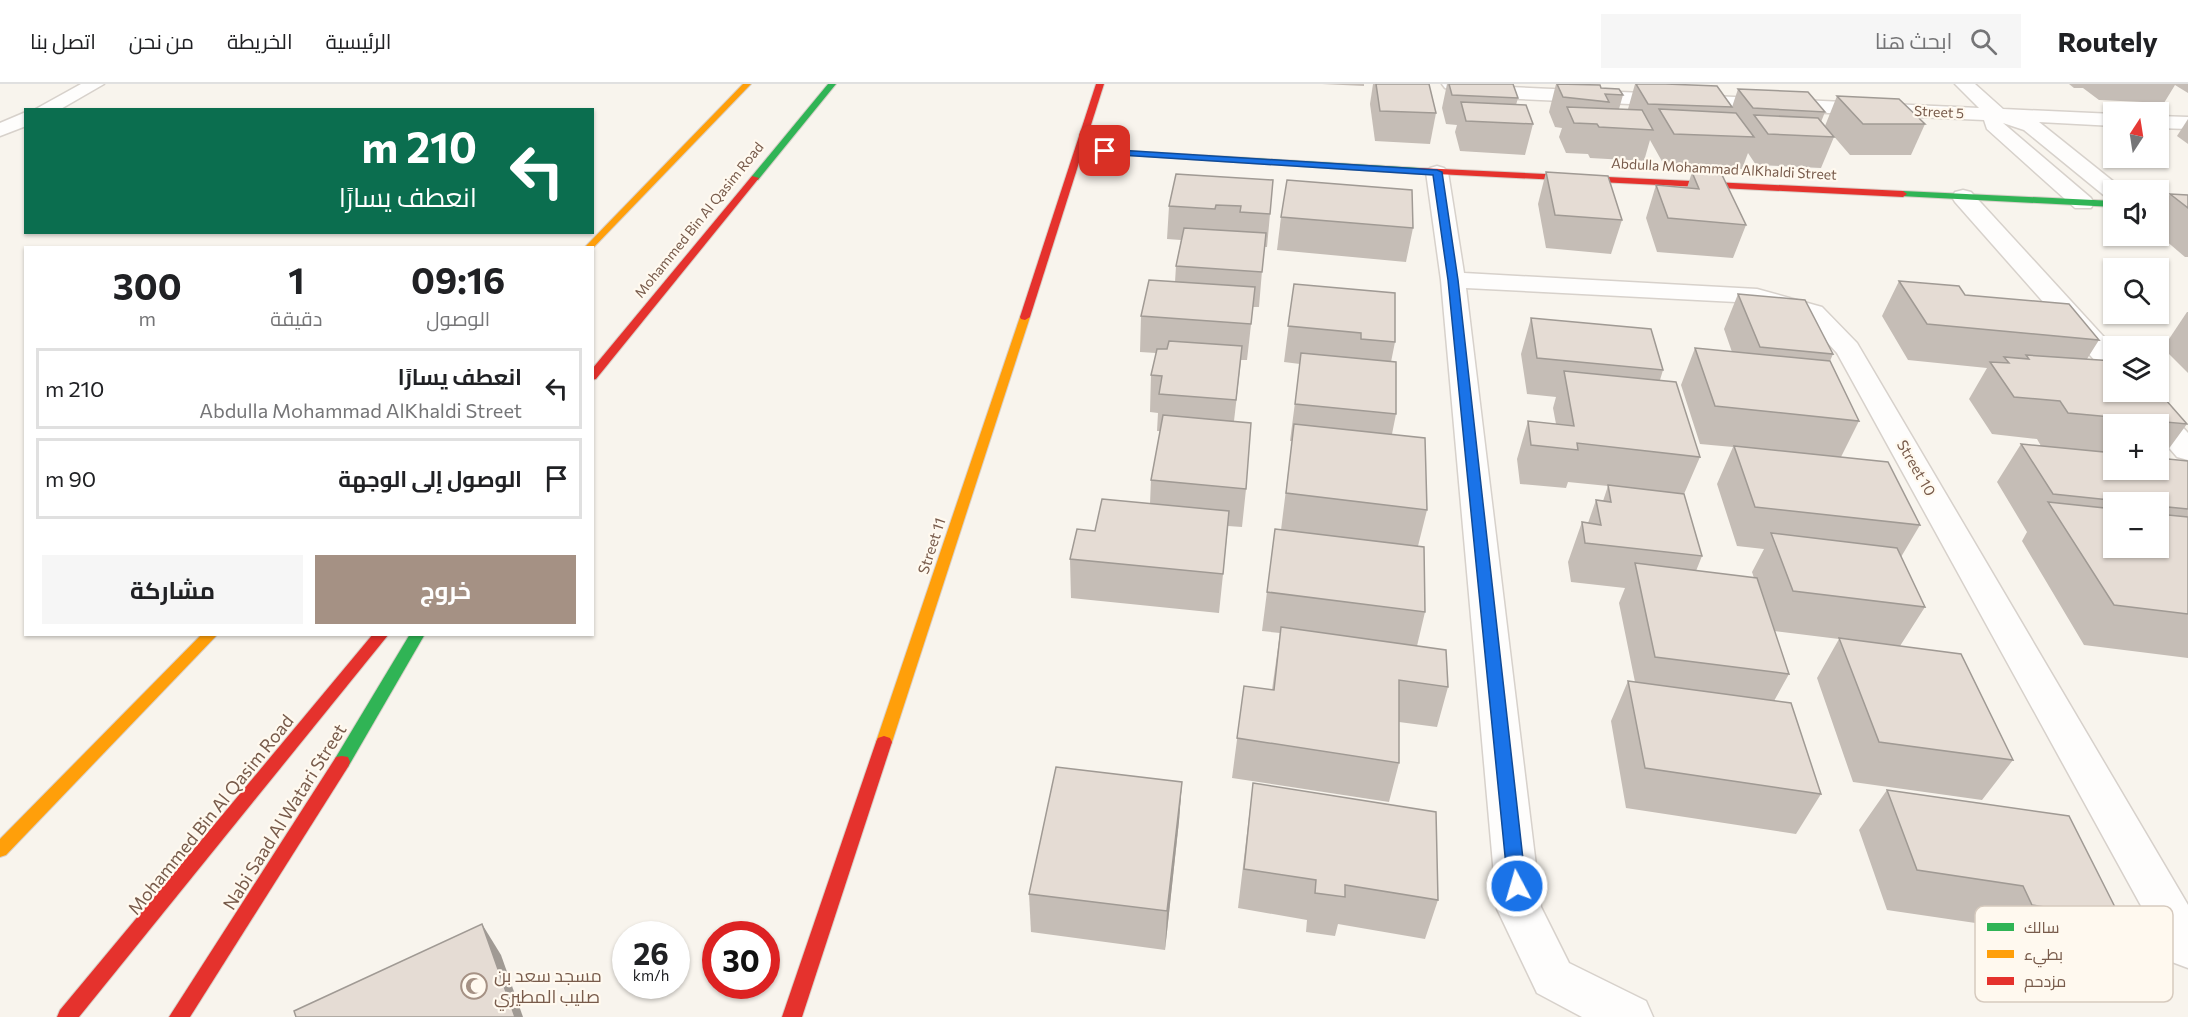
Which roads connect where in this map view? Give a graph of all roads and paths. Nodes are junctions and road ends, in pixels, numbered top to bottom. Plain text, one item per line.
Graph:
1 (95, 84) edge
2 (747, 84) edge
3 (832, 84) edge
4 (1100, 84) edge
5 (1451, 84) edge
6 (1964, 84) edge
7 (47, 108) edge
8 (1997, 114) junction
9 (24, 119) edge
10 (2103, 119) edge
11 (2169, 122) edge
12 (2188, 123) edge
13 (0, 130) edge
14 (1081, 150) junction
15 (1437, 172) junction
16 (2103, 183) edge
17 (1964, 197) junction
18 (2083, 203) junction
19 (2103, 204) edge
20 (2169, 207) edge
21 (2188, 208) edge
22 (590, 246) edge
23 (1453, 280) junction
24 (2103, 353) edge
25 (594, 375) edge
26 (2145, 402) edge
27 (2188, 451) edge
28 (209, 636) edge
29 (380, 636) edge
30 (417, 636) edge
31 (0, 850) edge
32 (2165, 906) edge
33 (2173, 921) edge
34 (2188, 947) edge
35 (68, 1017) edge
36 (179, 1017) edge
37 (792, 1017) edge
38 (1629, 1017) edge

1 - 7 street
2 - 22 street
3 - 25 street, Mohammed Bin Al Qasim Road
4 - 14 street, Street 11
5 - 8 street, Street 5
6 - 8 street, Street 5
8 - 10 street, Street 5
8 - 16 street, Street 5
8 - 18 street, Street 5
9 - 13 street
11 - 12 street
14 - 15 street, Abdulla Mohammad AlKhaldi Street
14 - 37 street, Street 11
15 - 17 street, Abdulla Mohammad AlKhaldi Street
15 - 23 street
17 - 18 street, Abdulla Mohammad AlKhaldi Street
17 - 24 street
18 - 19 street, Abdulla Mohammad AlKhaldi Street
20 - 21 street
23 - 32 street, Street 10
23 - 38 street
26 - 27 street
28 - 31 street
29 - 35 street, Mohammed Bin Al Qasim Road
30 - 36 street, Nabi Saad Al Watari Street
33 - 34 street, Street 10

